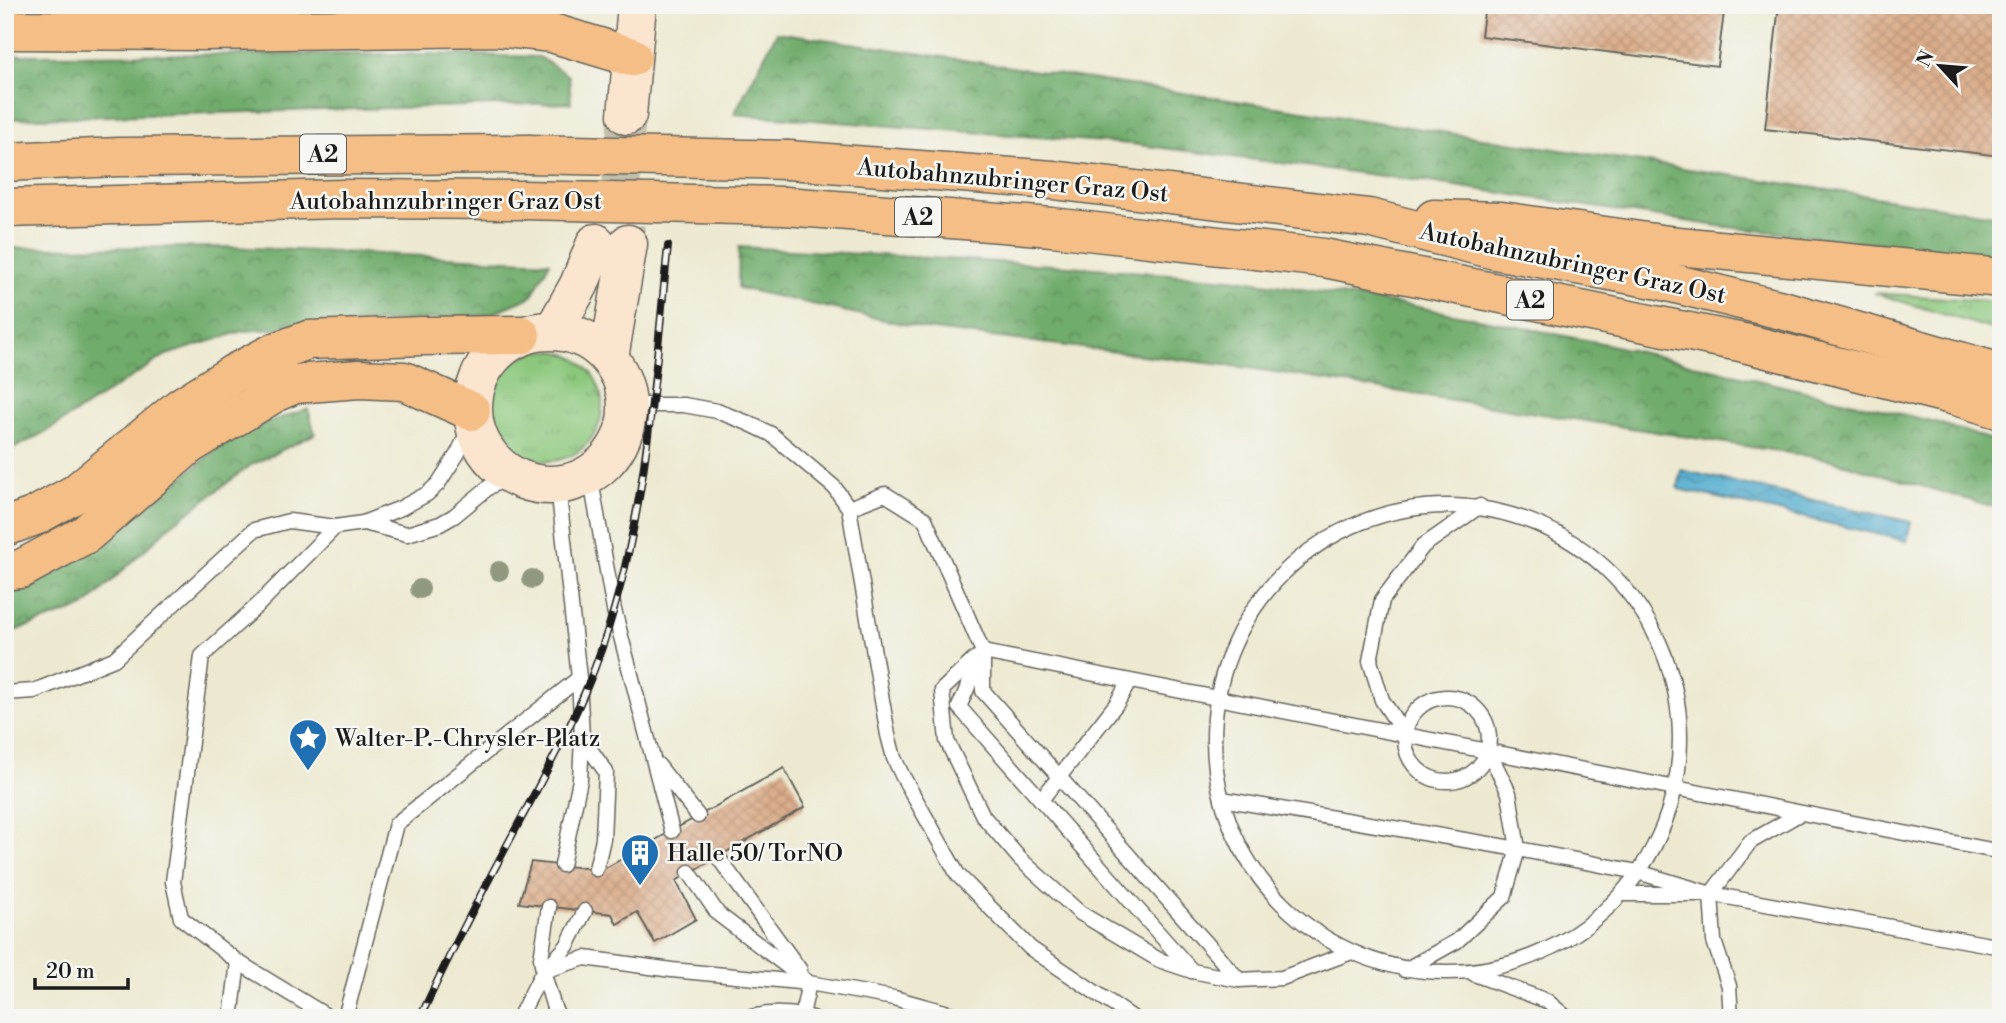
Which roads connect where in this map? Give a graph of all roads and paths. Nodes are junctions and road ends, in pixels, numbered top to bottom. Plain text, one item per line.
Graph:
1 (636, 5) edge
2 (5, 30) edge
3 (632, 57) junction
4 (628, 114) tunnel mouth
5 (5, 162) edge
6 (5, 208) edge
7 (1369, 218) junction
8 (2001, 278) edge
9 (537, 333) junction
10 (609, 358) junction
11 (2001, 373) edge
12 (628, 405) junction
13 (2001, 410) edge
14 (472, 416) junction
15 (512, 475) junction
16 (574, 480) junction
17 (1480, 506) junction
18 (849, 508) junction
19 (363, 523) junction
20 (5, 527) edge
21 (335, 527) junction
22 (5, 571) edge
23 (983, 652) junction
24 (579, 678) junction
25 (1129, 682) junction
26 (5, 693) edge
27 (1215, 699) junction
28 (1405, 735) junction
29 (582, 738) junction
30 (1488, 750) junction
31 (655, 761) junction
32 (1059, 778) junction
33 (1676, 788) junction
34 (1222, 799) junction
35 (1041, 800) junction
36 (1799, 814) junction
37 (698, 816) dead end
38 (672, 831) dead end
39 (1518, 849) junction
40 (2001, 852) edge
41 (718, 857) dead end
42 (562, 865) dead end
43 (596, 869) dead end
44 (690, 872) dead end
45 (1639, 872) junction
46 (1623, 894) junction
47 (1711, 894) junction
48 (549, 907) dead end
49 (585, 911) dead end
50 (2001, 947) edge
51 (1349, 953) junction
52 (239, 962) junction
53 (543, 971) junction
54 (1192, 971) junction
55 (1403, 971) junction
56 (1472, 973) junction
57 (1239, 980) junction
58 (809, 982) junction
59 (807, 1016) edge
60 (231, 1018) edge
61 (330, 1018) edge
62 (345, 1018) edge
63 (519, 1018) edge
64 (560, 1018) edge
65 (748, 1018) edge
66 (966, 1018) edge
67 (1133, 1018) edge
68 (1567, 1018) edge
69 (1731, 1018) edge

1 - 3 main road
2 - 3 highway
3 - 4 main road
5 - 7 highway, Autobahnzubringer Graz Ost / A2, bridge
6 - 13 highway, Autobahnzubringer Graz Ost / A2, bridge
7 - 8 highway
7 - 11 highway, Autobahnzubringer Graz Ost / A2
9 - 10 main road
9 - 10 main road
9 - 14 main road
9 - 20 highway
10 - 12 main road
12 - 16 main road
12 - 18 lane
14 - 15 main road
14 - 19 lane
14 - 22 highway
15 - 16 main road
15 - 19 lane
16 - 24 lane
16 - 31 lane
17 - 27 lane
17 - 28 lane
17 - 33 lane
18 - 23 lane
18 - 67 lane
19 - 21 lane
21 - 26 lane
21 - 52 lane
23 - 25 lane
23 - 32 lane
23 - 35 lane
23 - 54 lane
24 - 29 lane
24 - 62 lane
25 - 27 lane
25 - 32 lane
27 - 28 lane
27 - 34 lane
28 - 30 lane
28 - 30 lane
28 - 30 lane
29 - 42 lane
29 - 43 lane
30 - 33 lane
30 - 39 lane
31 - 37 lane
31 - 38 lane
32 - 35 lane
32 - 57 lane
33 - 36 lane
33 - 45 lane
34 - 39 lane
34 - 51 lane
35 - 54 lane
36 - 40 lane
36 - 47 lane
39 - 45 lane
39 - 55 lane
41 - 58 lane
44 - 58 lane
45 - 46 lane
45 - 47 lane
46 - 47 lane
46 - 56 lane
47 - 50 lane
47 - 69 lane
48 - 53 lane
49 - 53 lane
51 - 55 lane
51 - 57 lane
52 - 60 lane
52 - 61 lane
53 - 58 lane
53 - 63 lane
53 - 64 lane
54 - 57 lane
55 - 56 lane
56 - 68 lane
58 - 59 lane
58 - 66 lane
59 - 65 lane

